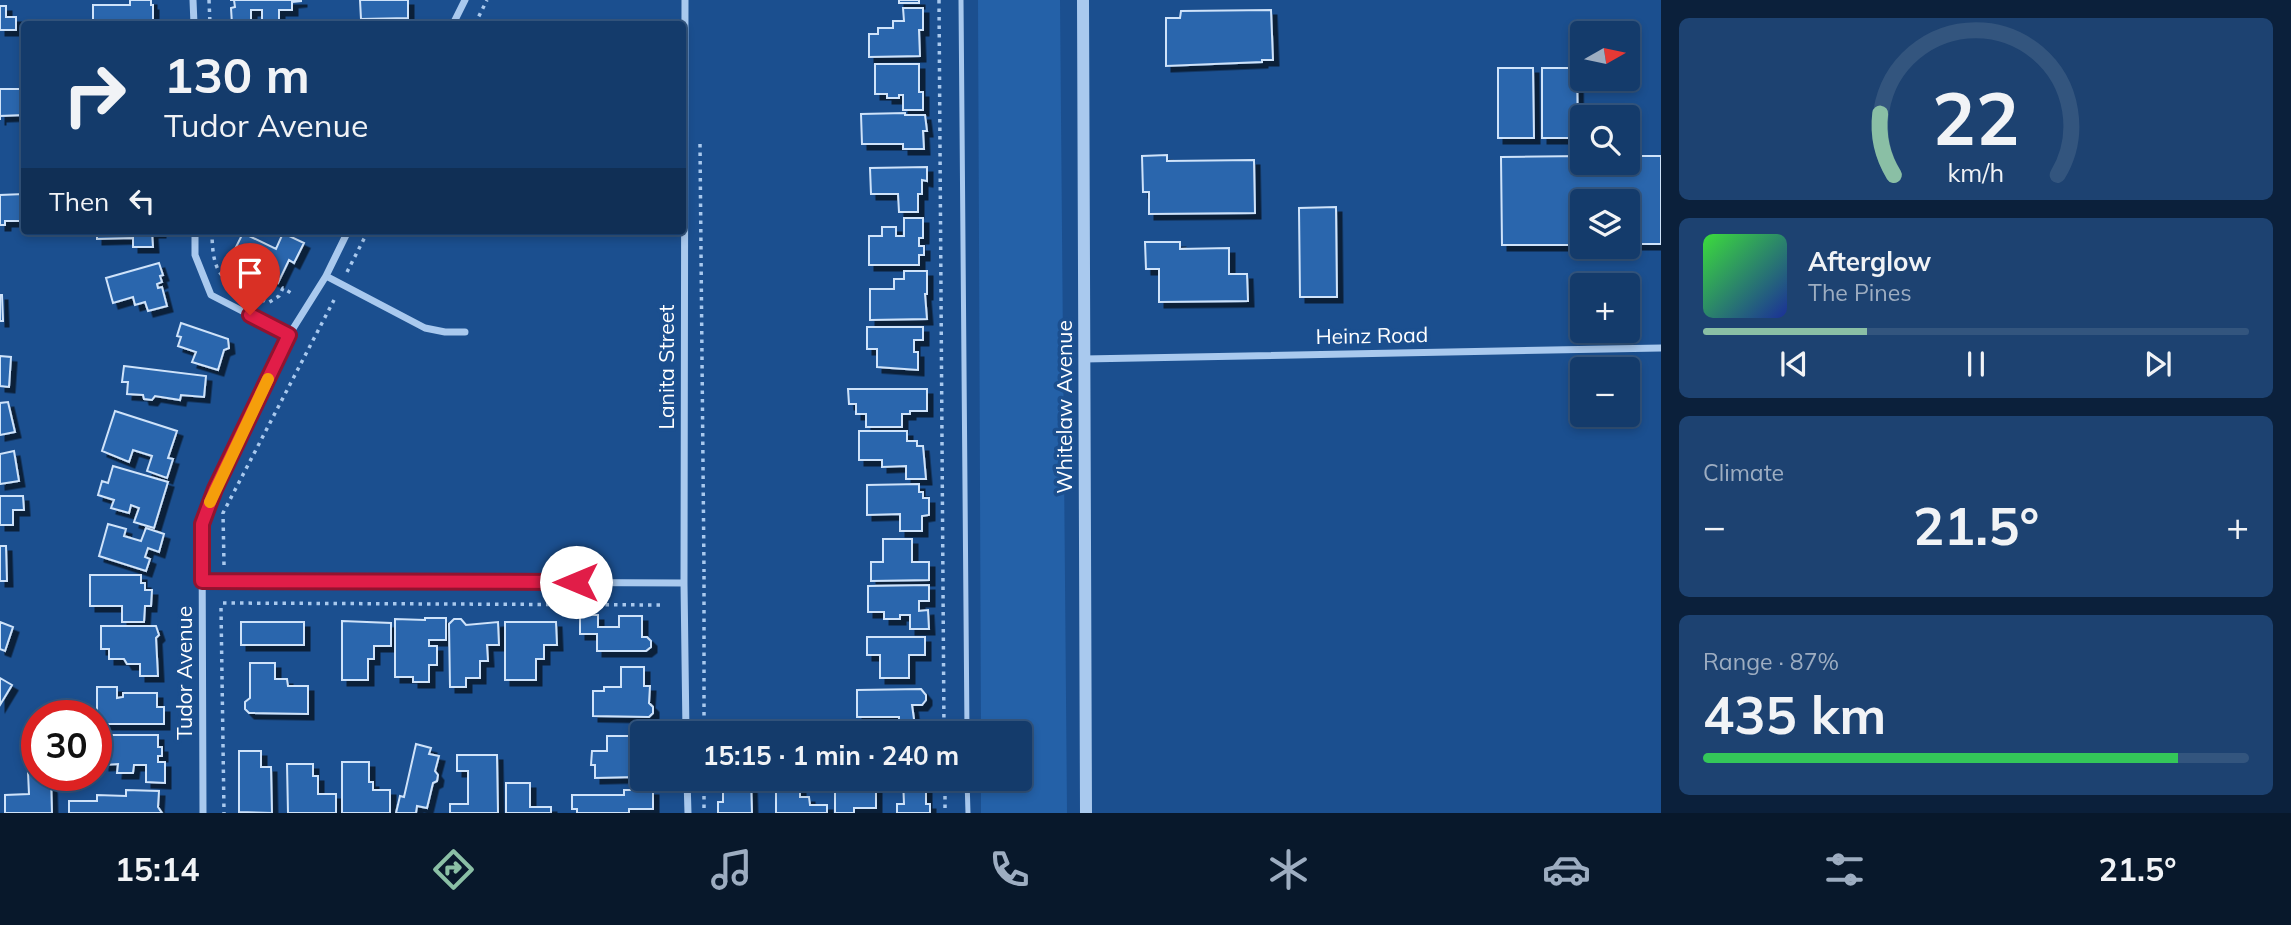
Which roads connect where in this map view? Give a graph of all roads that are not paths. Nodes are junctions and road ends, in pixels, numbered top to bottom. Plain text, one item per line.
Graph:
1 (193, 0) edge
2 (465, 0) edge
3 (685, 0) edge
4 (961, 0) edge
5 (1083, 0) edge
6 (194, 21) edge
7 (454, 21) edge
8 (685, 21) edge
9 (195, 235) edge
10 (346, 235) edge
11 (685, 235) edge
12 (326, 276) junction
13 (465, 332) dead end
14 (289, 335) junction
15 (1661, 348) edge
16 (1084, 359) junction
17 (202, 581) junction
18 (684, 583) junction
19 (686, 721) edge
20 (967, 721) edge
21 (687, 791) edge
22 (967, 791) edge
23 (203, 813) edge
24 (688, 813) edge
25 (968, 813) edge
26 (1086, 813) edge

1 - 6 street
2 - 7 street
3 - 8 street, Lanita Street
4 - 20 lane
5 - 16 street, Whitelaw Avenue
9 - 14 street
10 - 12 street, Tudor Avenue
11 - 18 street, Lanita Street
12 - 13 street
12 - 14 street, Tudor Avenue
14 - 17 street, Tudor Avenue
15 - 16 street, Heinz Road
16 - 26 street, Whitelaw Avenue
17 - 18 street
17 - 23 street, Tudor Avenue
18 - 19 street, Lanita Street
21 - 24 street
22 - 25 lane

